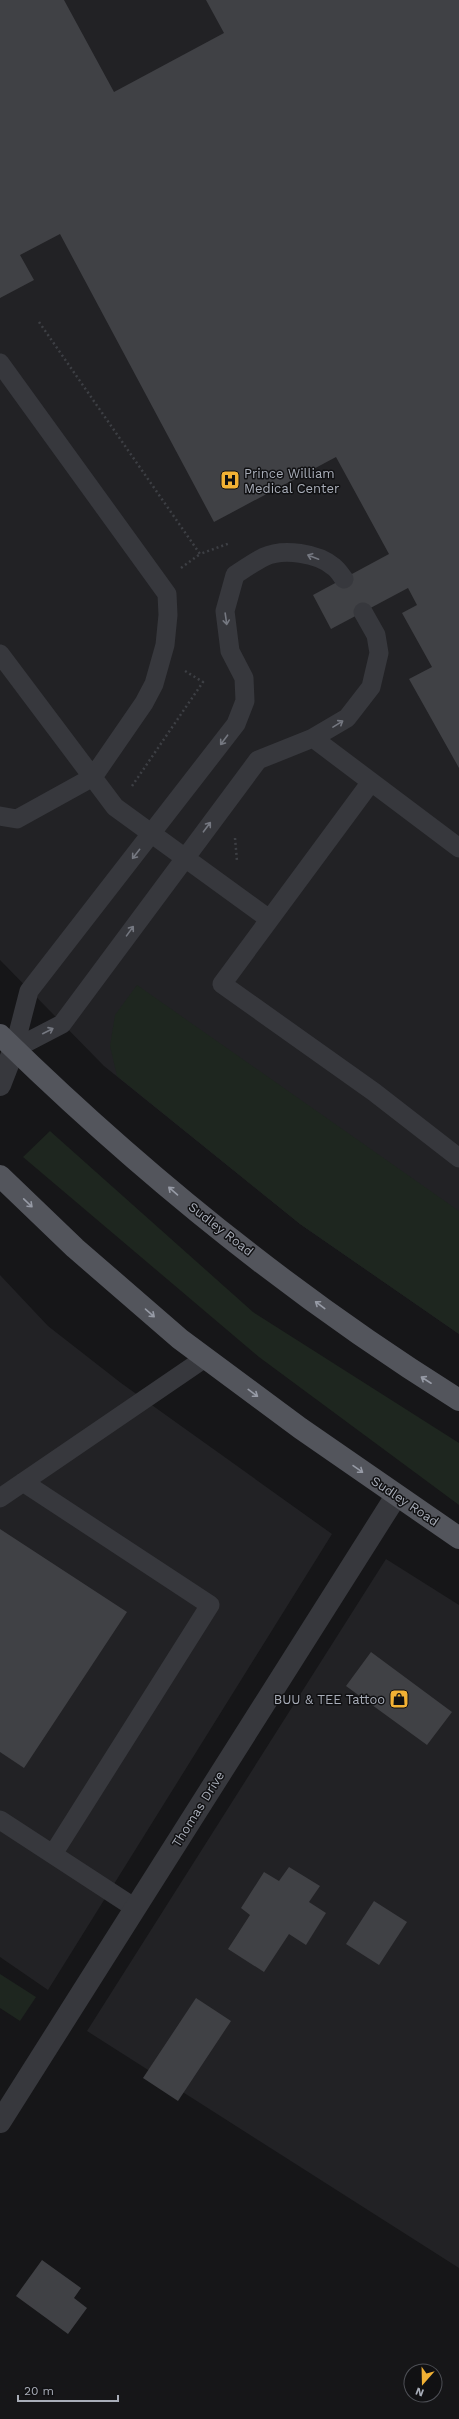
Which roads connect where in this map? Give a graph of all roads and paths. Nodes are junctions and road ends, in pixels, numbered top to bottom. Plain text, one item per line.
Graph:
1 (39, 322) dead end
2 (0, 363) edge
3 (236, 541) dead end
4 (344, 579) dead end
5 (362, 612) dead end
6 (0, 654) edge
7 (313, 738) junction
8 (93, 776) junction
9 (371, 782) junction
10 (0, 816) edge
11 (153, 833) junction
12 (235, 837) dead end
13 (459, 848) edge
14 (185, 856) junction
15 (226, 887) junction
16 (269, 919) junction
17 (7, 1042) edge
18 (0, 1085) edge
19 (459, 1158) edge
20 (0, 1176) edge
21 (205, 1358) junction
22 (459, 1400) edge
23 (23, 1482) junction
24 (396, 1496) junction
25 (0, 1498) edge
26 (459, 1538) edge
27 (0, 1820) edge
28 (53, 1854) junction
29 (135, 1908) junction
30 (0, 2122) edge

1 - 3 path
2 - 8 lane
4 -> 11 lane
7 -> 5 lane
6 - 8 lane
7 - 9 lane
14 -> 7 lane
8 - 10 lane
8 - 11 lane
9 - 13 lane
9 - 16 lane
11 - 14 lane
11 -> 17 lane
12 - 15 path
14 - 15 lane
17 -> 14 lane
15 - 16 lane
16 - 19 lane
17 - 18 street
22 -> 17 main road, Sudley Road
20 -> 21 main road, Sudley Road
21 - 23 lane
21 -> 24 main road, Sudley Road
23 - 25 lane
23 - 28 lane
24 - 26 main road, Sudley Road
24 - 29 street, Thomas Drive
27 - 28 lane
28 - 29 lane
29 - 30 street, Thomas Drive

